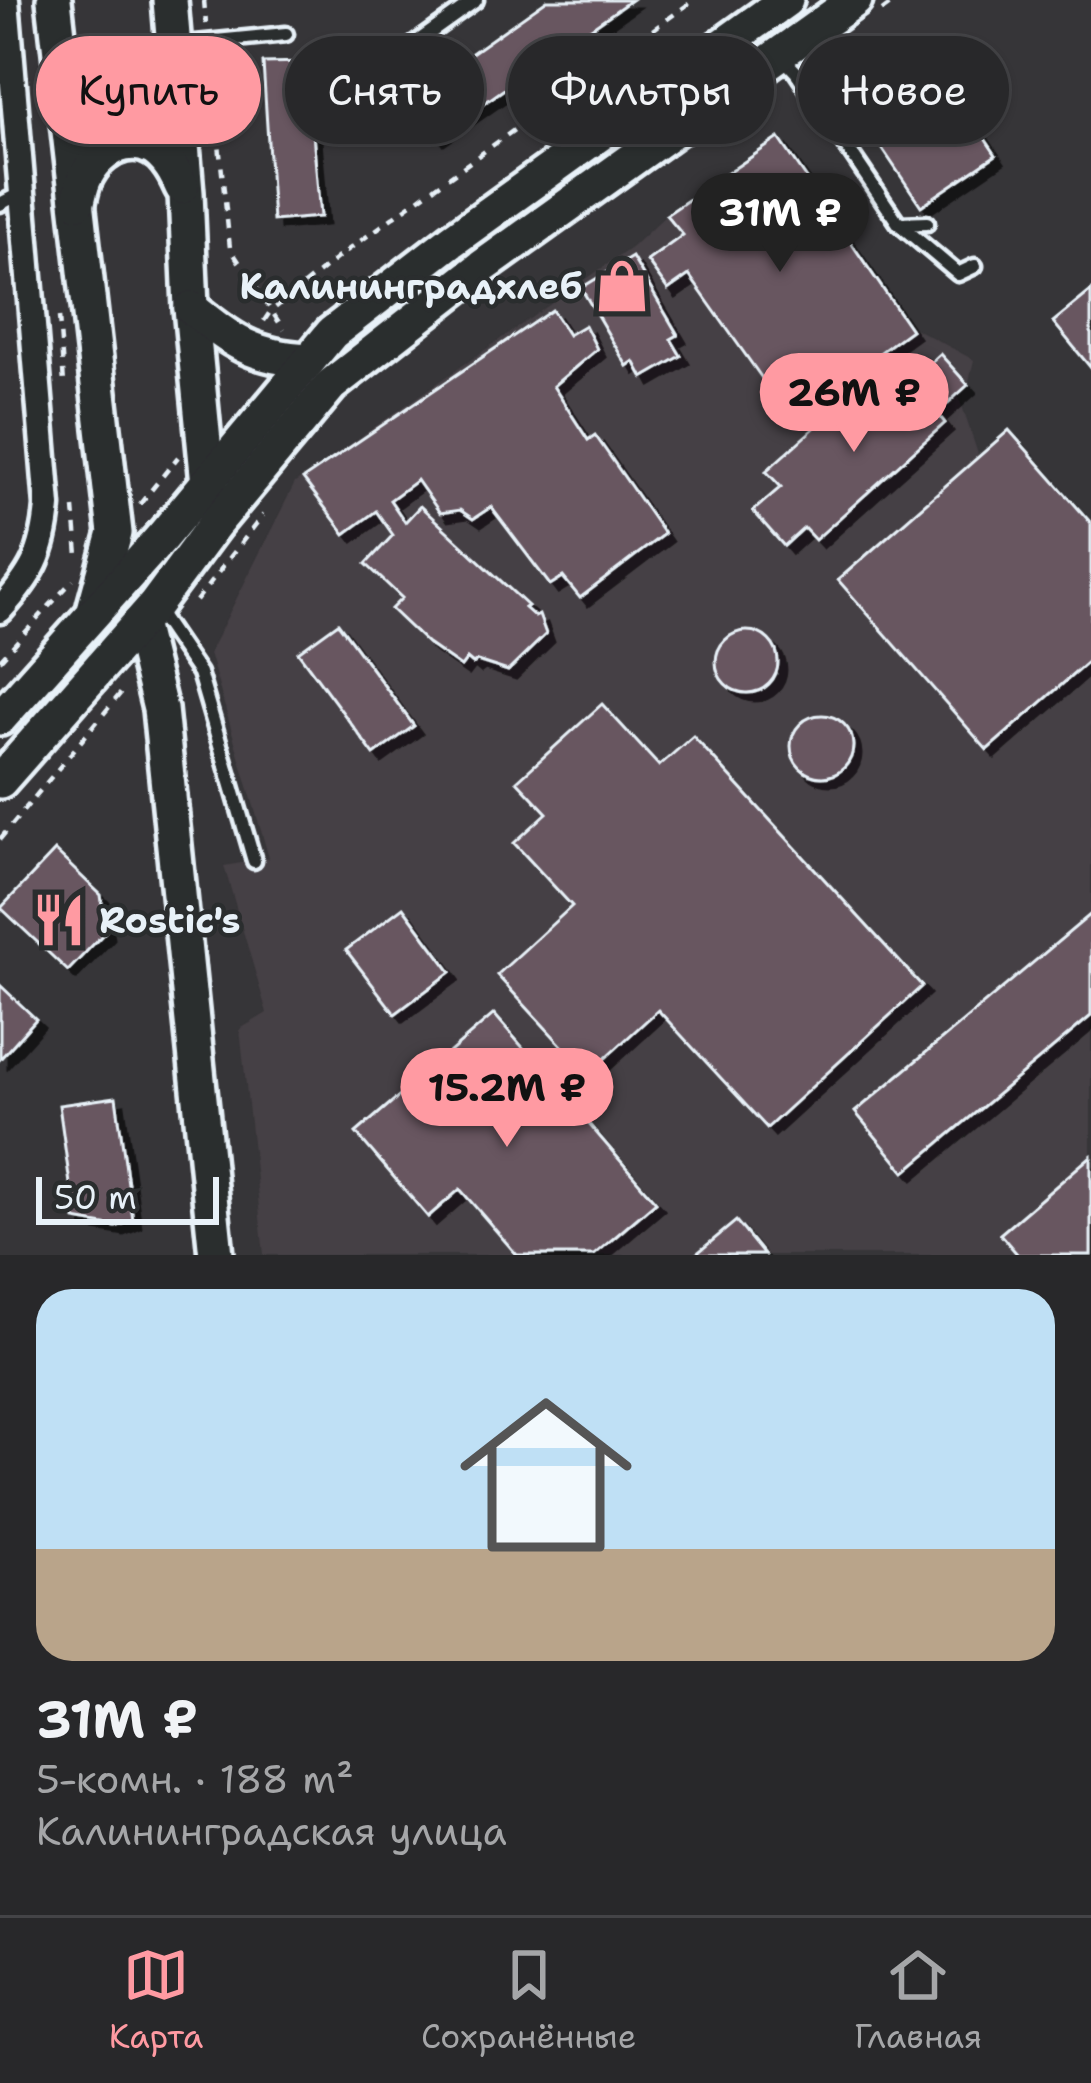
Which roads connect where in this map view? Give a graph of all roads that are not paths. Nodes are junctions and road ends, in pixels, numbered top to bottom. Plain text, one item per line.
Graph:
1 (6, 0) edge
2 (54, 0) edge
3 (170, 0) edge
4 (476, 0) edge
5 (786, 0) edge
6 (868, 6) edge
7 (286, 34) dead end
8 (60, 36) edge
9 (173, 36) edge
10 (261, 36) edge
11 (426, 36) edge
12 (780, 55) junction
13 (8, 117) edge
14 (71, 144) edge
15 (182, 144) edge
16 (186, 194) junction
17 (11, 198) edge
18 (77, 204) junction
19 (927, 223) dead end
20 (899, 224) junction
21 (975, 266) dead end
22 (191, 308) junction
23 (308, 360) junction
24 (208, 483) junction
25 (214, 525) junction
26 (115, 533) junction
27 (162, 537) junction
28 (0, 610) edge
29 (93, 614) junction
30 (153, 631) junction
31 (0, 718) edge
32 (0, 782) edge
33 (254, 861) dead end
34 (216, 1255) edge

1 - 13 street
2 - 8 main road
3 - 9 main road
4 - 11 lane
5 - 23 main road
6 - 12 main road
7 - 10 lane
12 - 20 lane
12 - 25 main road
13 - 17 street
14 - 18 main road
15 - 16 main road
16 - 18 main road
16 - 22 main road
17 - 28 street
18 - 26 main road
19 - 20 lane
20 - 21 lane
22 - 23 main road
22 - 24 main road
23 - 24 main road
24 - 25 main road
24 - 27 main road
25 - 27 main road
25 - 30 main road
26 - 27 main road
26 - 29 main road
27 - 29 main road
29 - 31 main road
30 - 32 main road
30 - 33 lane
30 - 34 main road

